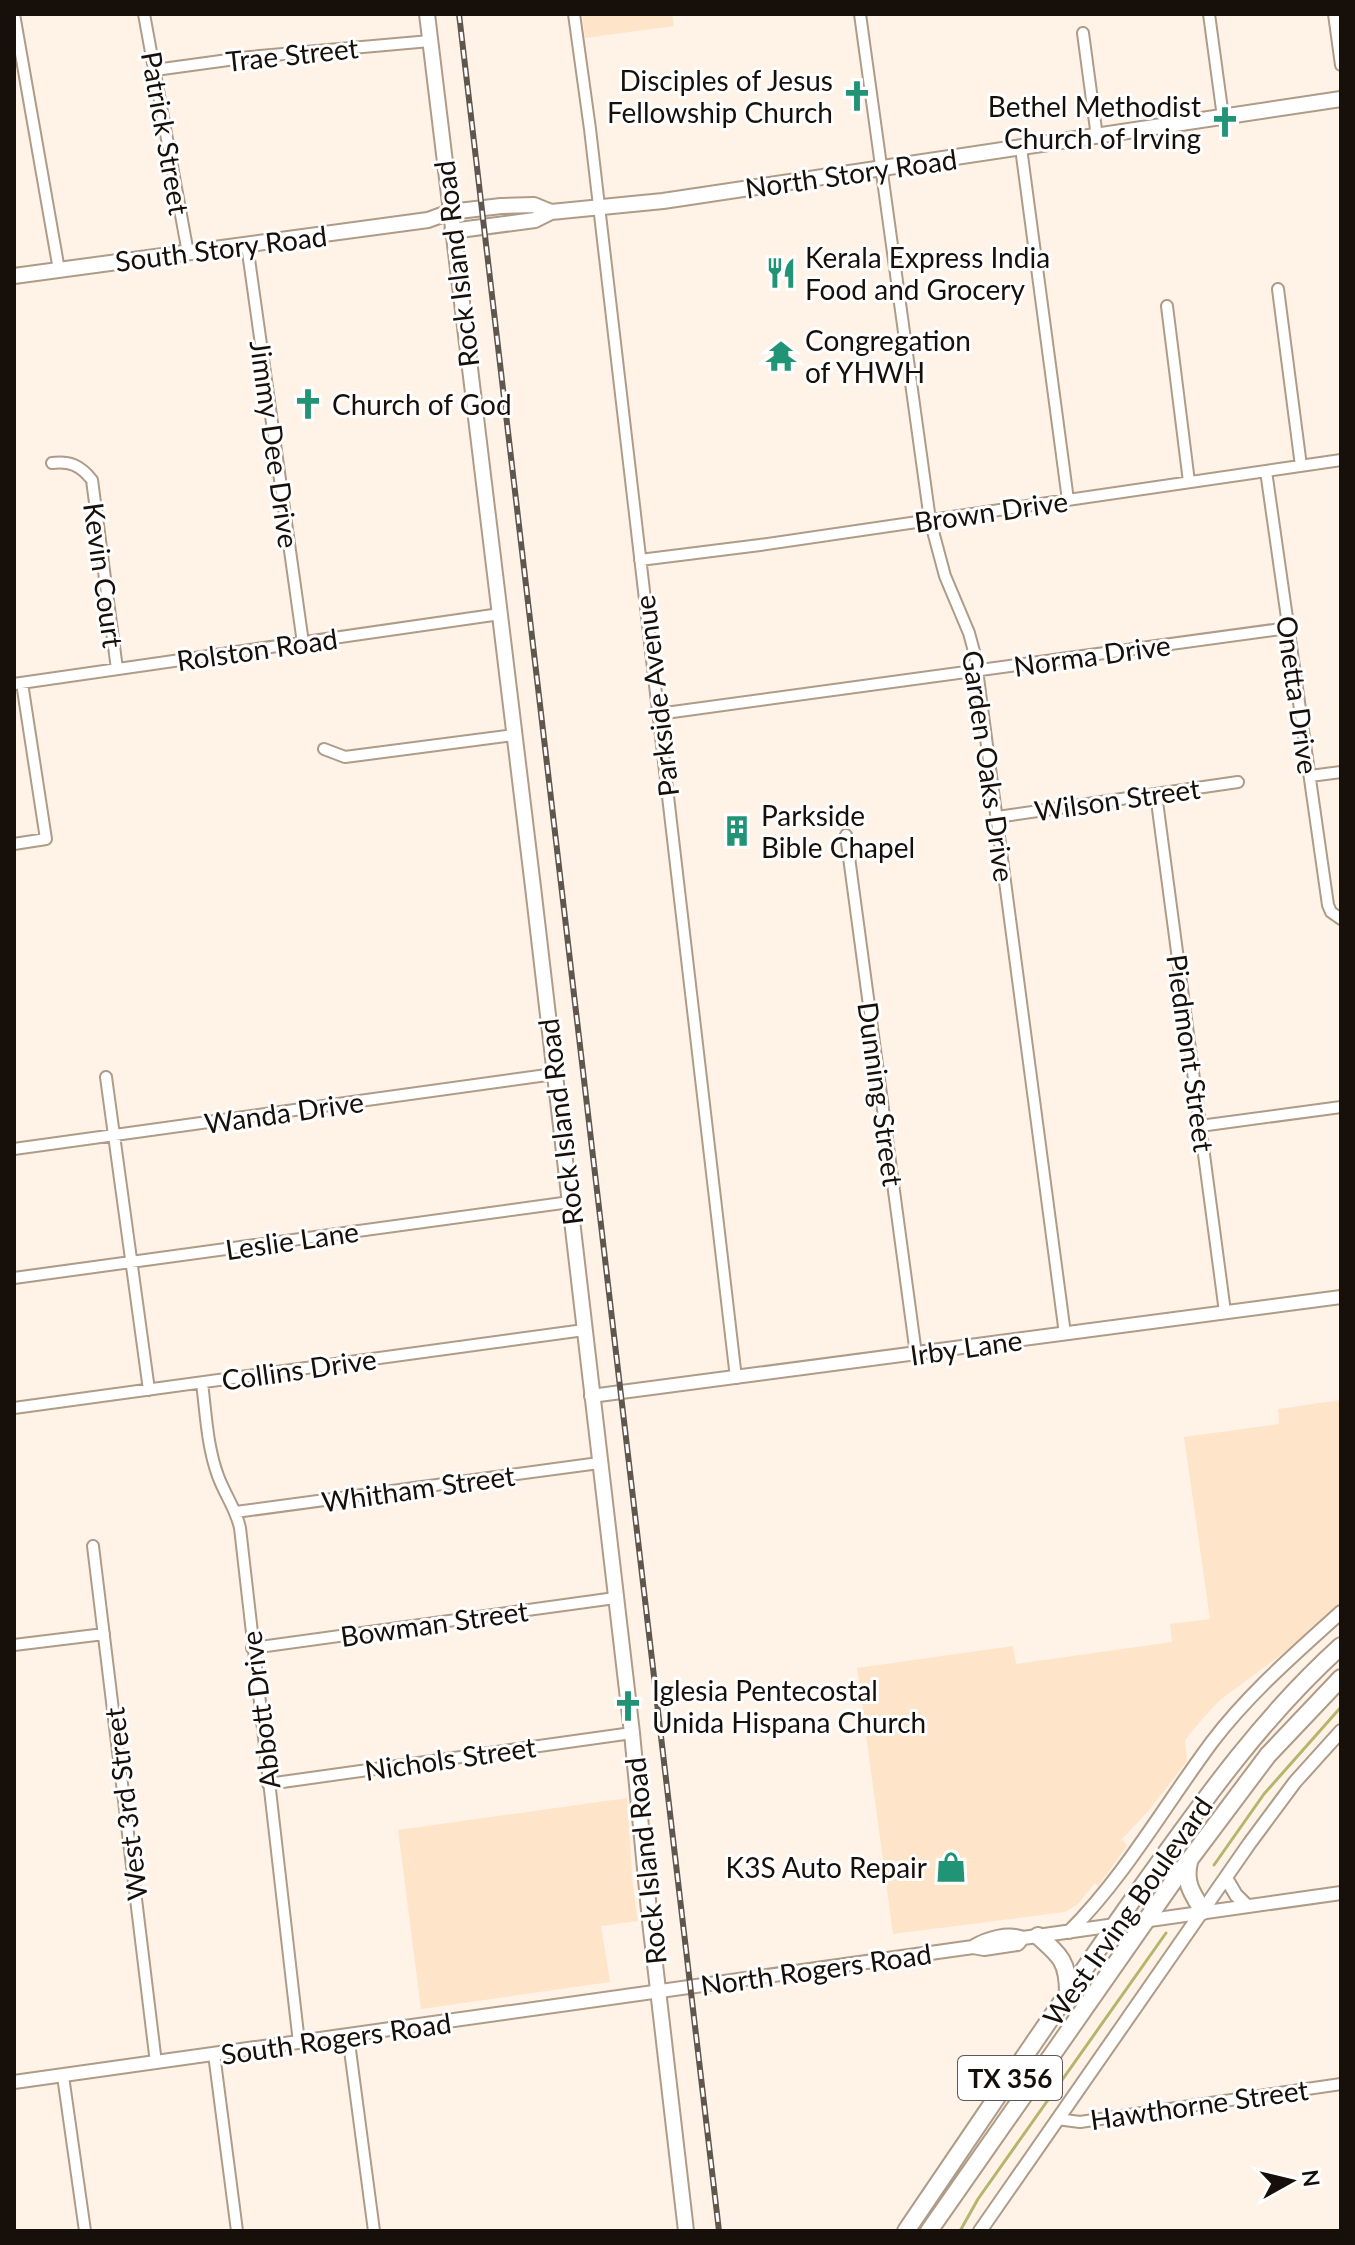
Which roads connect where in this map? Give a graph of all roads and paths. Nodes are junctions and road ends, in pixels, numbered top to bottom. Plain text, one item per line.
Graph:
1 (14, 14) edge
2 (144, 14) edge
3 (427, 14) edge
4 (574, 14) edge
5 (860, 14) edge
6 (1209, 14) edge
7 (1334, 14) edge
8 (1083, 33) dead end
9 (430, 41) junction
10 (1341, 65) edge
11 (155, 70) junction
12 (1341, 99) edge
13 (1223, 117) junction
14 (1097, 137) junction
15 (1021, 148) junction
16 (881, 168) junction
17 (599, 208) junction
18 (450, 212) junction
19 (551, 212) junction
20 (428, 220) junction
21 (452, 231) junction
22 (247, 245) junction
23 (188, 253) junction
24 (59, 270) junction
25 (14, 276) edge
26 (1278, 289) dead end
27 (1167, 306) dead end
28 (1341, 460) edge
29 (52, 463) dead end
30 (1301, 466) junction
31 (1266, 471) junction
32 (1189, 482) junction
33 (1068, 500) junction
34 (930, 520) junction
35 (640, 560) junction
36 (500, 614) junction
37 (1288, 628) junction
38 (303, 643) junction
39 (117, 669) junction
40 (977, 670) junction
41 (18, 684) edge
42 (658, 714) junction
43 (514, 735) junction
44 (324, 749) dead end
45 (1341, 772) edge
46 (1310, 776) junction
47 (1238, 782) dead end
48 (1156, 794) junction
49 (997, 817) junction
50 (846, 835) dead end
51 (14, 844) edge
52 (1338, 918) edge
53 (554, 1074) junction
54 (106, 1077) dead end
55 (1341, 1107) edge
56 (1200, 1126) junction
57 (114, 1135) junction
58 (14, 1149) edge
59 (570, 1202) junction
60 (132, 1262) junction
61 (14, 1278) edge
62 (1341, 1297) edge
63 (1225, 1312) junction
64 (584, 1330) junction
65 (1065, 1334) junction
66 (916, 1354) junction
67 (736, 1378) junction
68 (202, 1383) junction
69 (149, 1390) junction
70 (591, 1396) junction
71 (14, 1408) edge
72 (599, 1463) junction
73 (236, 1512) junction
74 (93, 1546) dead end
75 (615, 1598) junction
76 (1341, 1612) edge
77 (104, 1634) junction
78 (14, 1645) edge
79 (1341, 1646) edge
80 (252, 1648) junction
81 (1341, 1678) edge
82 (1341, 1731) edge
83 (632, 1733) junction
84 (268, 1784) junction
85 (1189, 1861) junction
86 (1226, 1878) junction
87 (1341, 1893) edge
88 (1247, 1906) junction
89 (1203, 1911) junction
90 (1145, 1921) junction
91 (1115, 1925) junction
92 (1069, 1932) junction
93 (1031, 1937) junction
94 (659, 1992) junction
95 (1068, 1993) junction
96 (348, 2035) junction
97 (299, 2043) junction
98 (214, 2054) junction
99 (156, 2063) junction
100 (14, 2076) edge
101 (63, 2076) junction
102 (14, 2082) edge
103 (1341, 2084) edge
104 (1057, 2119) junction
105 (85, 2231) edge
106 (237, 2231) edge
107 (374, 2231) edge
108 (686, 2231) edge
109 (906, 2231) edge
110 (929, 2231) edge
111 (980, 2231) edge

1 - 24 street
2 - 11 street, Patrick Street
3 - 9 main road, Rock Island Road
4 - 17 street, Parkside Avenue
5 - 16 street, Garden Oaks Drive
6 - 13 street
7 - 10 street
8 - 14 street
9 - 11 street, Trae Street
9 - 18 main road, Rock Island Road
11 - 23 street, Patrick Street
12 - 13 main road, North Story Road
13 - 14 main road, North Story Road
14 - 15 main road, North Story Road
15 - 16 main road, North Story Road
15 - 33 street
16 - 17 main road, North Story Road
16 - 34 street, Garden Oaks Drive
17 - 19 main road, North Story Road
17 - 35 street, Parkside Avenue
18 - 19 main road, North Story Road
18 - 20 main road, South Story Road
18 - 21 main road, Rock Island Road
19 - 21 main road, North Story Road
20 - 21 main road
20 - 22 main road, South Story Road
21 - 36 main road, Rock Island Road
22 - 23 main road, South Story Road
22 - 38 street, Jimmy Dee Drive
23 - 24 main road, South Story Road
24 - 25 main road, South Story Road
26 - 30 street
27 - 32 street
28 - 30 street, Brown Drive
29 - 39 street, Kevin Court
30 - 31 street, Brown Drive
31 - 32 street, Brown Drive
31 - 37 street, Onetta Drive
32 - 33 street, Brown Drive
33 - 34 street, Brown Drive
34 - 35 street, Brown Drive
34 - 40 street, Garden Oaks Drive
35 - 42 street, Parkside Avenue
36 - 38 street, Rolston Road
36 - 43 main road, Rock Island Road
37 - 40 street, Norma Drive
37 - 46 street, Onetta Drive
38 - 39 street, Rolston Road
39 - 41 street, Rolston Road
40 - 42 street, Norma Drive
40 - 49 street, Garden Oaks Drive
41 - 51 street
42 - 67 street, Parkside Avenue
43 - 44 street
43 - 53 main road, Rock Island Road
45 - 46 street
46 - 52 street, Onetta Drive
47 - 48 street, Wilson Street
48 - 49 street, Wilson Street
48 - 56 street, Piedmont Street
49 - 65 street, Garden Oaks Drive
50 - 66 street, Dunning Street
53 - 57 street, Wanda Drive
53 - 59 main road, Rock Island Road
54 - 57 street
55 - 56 street
56 - 63 street, Piedmont Street
57 - 58 street, Wanda Drive
57 - 60 street
59 - 60 street, Leslie Lane
59 - 64 main road, Rock Island Road
60 - 61 street, Leslie Lane
60 - 69 street
62 - 63 street, Irby Lane
63 - 65 street, Irby Lane
64 - 68 street, Collins Drive
64 - 70 main road, Rock Island Road
65 - 66 street, Irby Lane
66 - 67 street, Irby Lane
67 - 70 street, Irby Lane
68 - 69 street, Collins Drive
68 - 73 street, Abbott Drive
69 - 71 street, Collins Drive
70 - 72 main road, Rock Island Road
72 - 73 street, Whitham Street
72 - 75 main road, Rock Island Road
73 - 80 street, Abbott Drive
74 - 77 street, West 3rd Street
75 - 80 street, Bowman Street
75 - 83 main road, Rock Island Road
76 - 92 street, West Irving Boulevard
77 - 78 street
77 - 99 street, West 3rd Street
79 - 91 main road, West Irving Boulevard / TX 356
80 - 84 street, Abbott Drive
81 - 85 main road, West Irving Boulevard / TX 356
82 - 86 street
83 - 84 street, Nichols Street
83 - 94 main road, Rock Island Road
84 - 97 street, Abbott Drive
85 - 89 main road
85 - 90 main road, West Irving Boulevard / TX 356
86 - 88 street
86 - 89 street
87 - 88 street, North Rogers Road
88 - 89 street, North Rogers Road
89 - 90 street, North Rogers Road
89 - 104 street
90 - 91 street, North Rogers Road
90 - 110 main road, West Irving Boulevard / TX 356
91 - 92 street, North Rogers Road
91 - 95 main road, West Irving Boulevard / TX 356
92 - 93 street, North Rogers Road
93 - 94 street, North Rogers Road
93 - 95 main road
94 - 96 street, South Rogers Road
94 - 108 main road, Rock Island Road
95 - 109 main road, West Irving Boulevard / TX 356
96 - 97 street, South Rogers Road
96 - 107 street
97 - 98 street, South Rogers Road
98 - 99 street, South Rogers Road
98 - 106 street
99 - 101 street, South Rogers Road
100 - 102 street
101 - 102 street, South Rogers Road
101 - 105 street
103 - 104 street, Hawthorne Street
104 - 111 street

